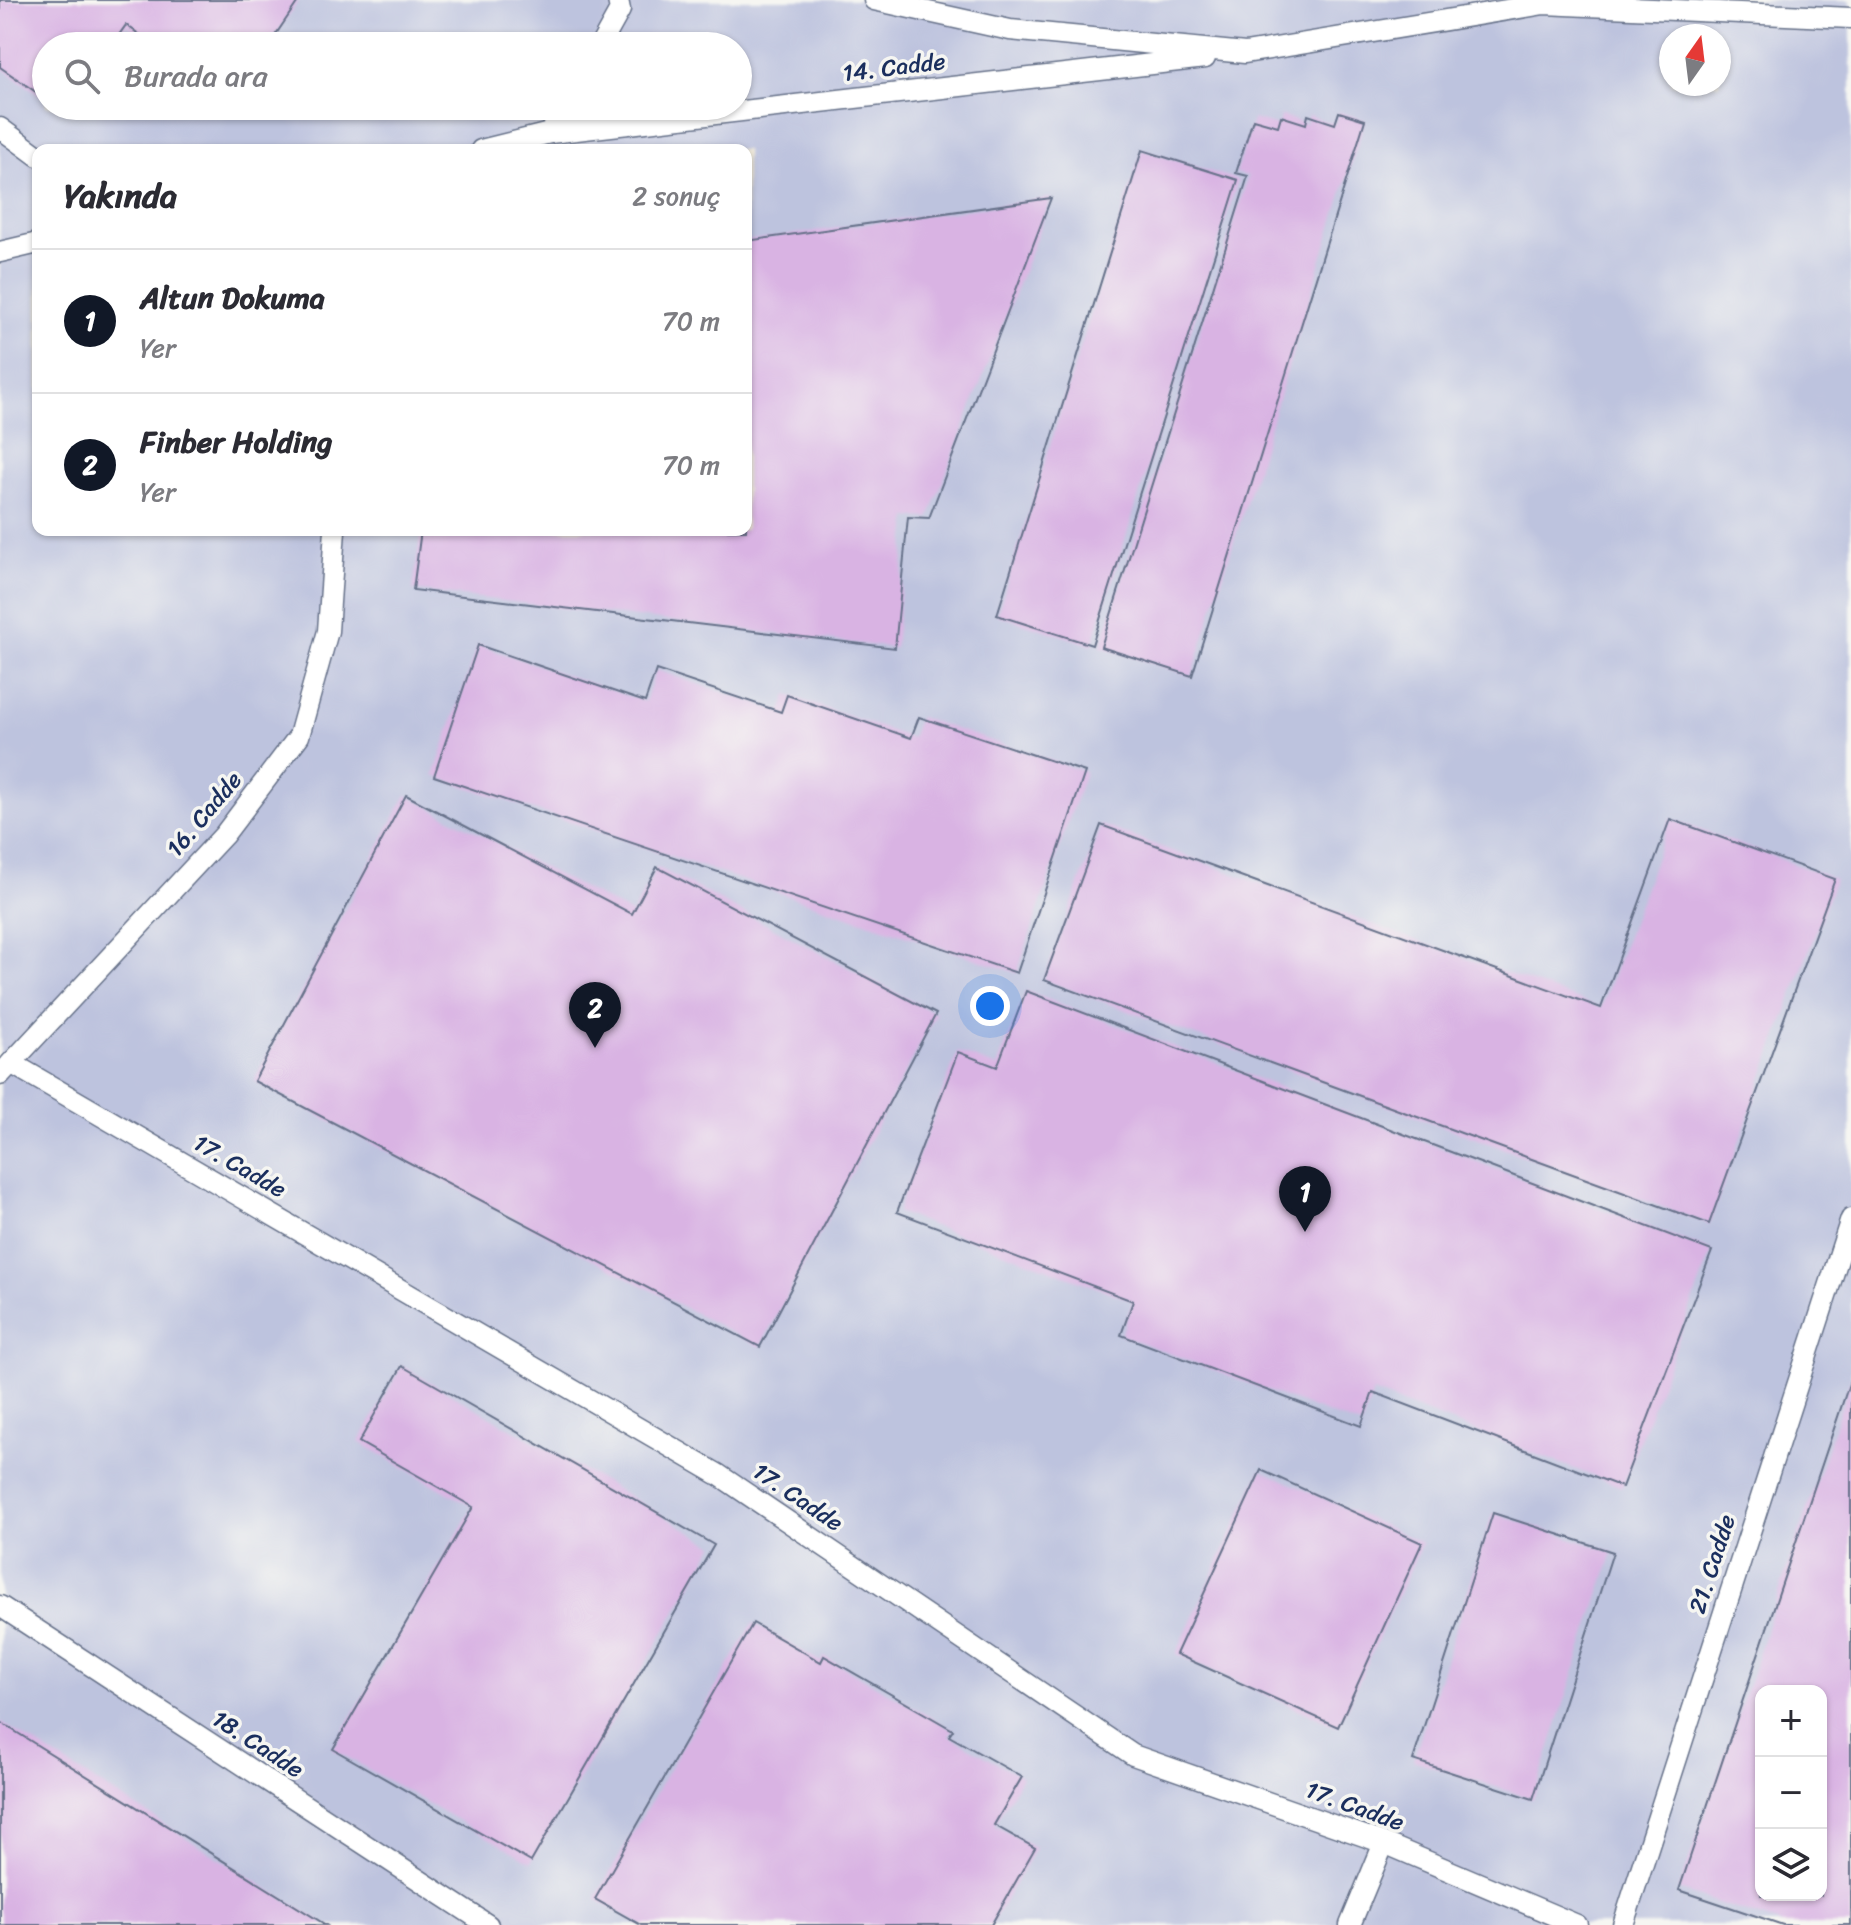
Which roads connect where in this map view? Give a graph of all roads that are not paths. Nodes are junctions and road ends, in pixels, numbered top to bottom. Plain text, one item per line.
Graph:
1 (618, 0) edge
2 (874, 0) edge
3 (1851, 18) edge
4 (608, 32) edge
5 (1245, 53) junction
6 (752, 110) edge
7 (558, 120) edge
8 (663, 120) edge
9 (0, 128) edge
10 (550, 133) junction
11 (505, 144) edge
12 (32, 152) edge
13 (32, 244) edge
14 (0, 252) edge
15 (335, 536) edge
16 (6, 1069) edge
17 (1851, 1219) edge
18 (0, 1606) edge
19 (1384, 1843) junction
20 (488, 1925) edge
21 (1350, 1925) edge
22 (1577, 1925) edge
23 (1623, 1925) edge

1 - 4 lane
2 - 5 lane
3 - 5 lane
5 - 6 lane, 14. Cadde
7 - 10 lane
8 - 10 lane, 14. Cadde
9 - 12 lane
10 - 11 lane, 14. Cadde
13 - 14 lane
15 - 16 lane, 16. Cadde
16 - 19 lane, 17. Cadde
17 - 23 lane, 21. Cadde
18 - 20 lane, 18. Cadde
19 - 21 lane
19 - 22 lane, 17. Cadde

